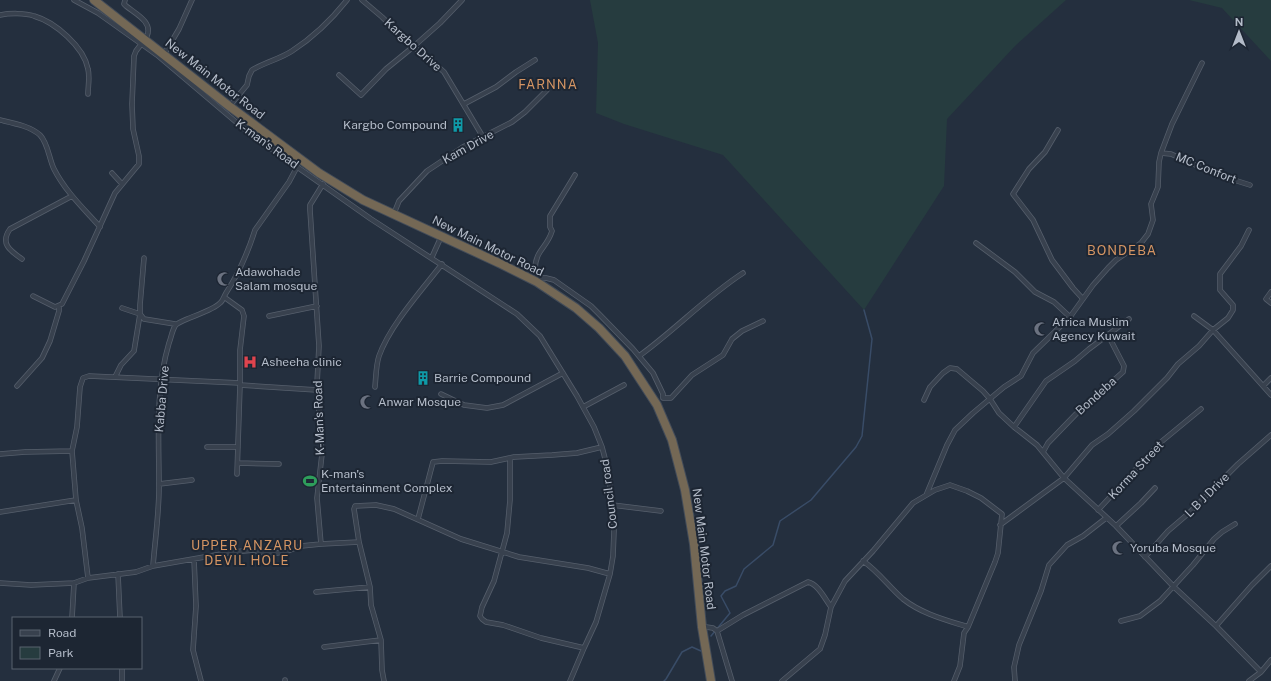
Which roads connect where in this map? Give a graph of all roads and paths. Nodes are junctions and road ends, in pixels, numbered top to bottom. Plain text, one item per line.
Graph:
1 (74, 0) edge
2 (94, 0) edge
3 (101, 0) edge
4 (125, 0) edge
5 (192, 0) edge
6 (347, 0) edge
7 (362, 0) edge
8 (462, 0) edge
9 (0, 15) edge
10 (144, 40) junction
11 (413, 47) junction
12 (166, 51) junction
13 (535, 60) dead end
14 (1202, 63) dead end
15 (339, 75) dead end
16 (547, 90) dead end
17 (88, 94) dead end
18 (464, 104) junction
19 (229, 106) junction
20 (0, 120) edge
21 (1058, 130) dead end
22 (483, 137) junction
23 (1161, 153) junction
24 (298, 167) junction
25 (112, 173) dead end
26 (575, 175) dead end
27 (122, 184) junction
28 (323, 184) junction
29 (1250, 185) dead end
30 (72, 196) junction
31 (395, 211) junction
32 (100, 227) junction
33 (1249, 230) dead end
34 (441, 237) junction
35 (976, 243) dead end
36 (432, 257) junction
37 (144, 258) dead end
38 (22, 259) dead end
39 (442, 264) junction
40 (743, 273) dead end
41 (540, 279) junction
42 (467, 281) joint
43 (1271, 292) edge
44 (33, 296) dead end
45 (224, 298) junction
46 (1083, 298) junction
47 (1271, 303) edge
48 (58, 306) junction
49 (316, 306) junction
50 (122, 308) dead end
51 (140, 314) junction
52 (269, 316) dead end
53 (1194, 316) dead end
54 (1070, 317) junction
55 (1129, 319) dead end
56 (763, 321) dead end
57 (175, 324) junction
58 (1213, 330) junction
59 (1108, 335) junction
60 (639, 356) junction
61 (563, 372) junction
62 (115, 377) junction
63 (1271, 378) edge
64 (161, 380) junction
65 (240, 384) junction
66 (17, 386) dead end
67 (375, 386) dead end
68 (624, 386) dead end
69 (1263, 386) junction
70 (317, 390) junction
71 (441, 394) dead end
72 (1271, 395) edge
73 (990, 399) junction
74 (662, 400) junction
75 (924, 400) dead end
76 (583, 407) junction
77 (1201, 409) dead end
78 (1014, 427) junction
79 (1271, 435) edge
80 (207, 447) dead end
81 (238, 447) junction
82 (602, 447) junction
83 (72, 451) junction
84 (1043, 452) junction
85 (0, 454) edge
86 (511, 458) junction
87 (238, 464) junction
88 (279, 464) dead end
89 (237, 474) dead end
90 (1064, 478) junction
91 (192, 480) dead end
92 (159, 484) junction
93 (1155, 488) dead end
94 (927, 493) junction
95 (76, 500) junction
96 (612, 505) junction
97 (1098, 510) junction
98 (661, 511) dead end
99 (0, 512) edge
100 (1106, 518) junction
101 (418, 519) junction
102 (1235, 524) dead end
103 (1000, 525) junction
104 (1116, 526) junction
105 (359, 542) junction
106 (321, 544) junction
107 (502, 552) junction
108 (1145, 557) junction
109 (194, 559) junction
110 (863, 561) junction
111 (153, 566) junction
112 (1271, 566) edge
113 (118, 574) junction
114 (610, 574) junction
115 (88, 578) junction
116 (0, 583) edge
117 (74, 583) junction
118 (370, 587) junction
119 (1174, 587) junction
120 (316, 592) dead end
121 (831, 607) junction
122 (72, 617) edge
123 (120, 617) edge
124 (1121, 621) dead end
125 (1216, 626) junction
126 (706, 627) junction
127 (968, 627) junction
128 (717, 631) junction
129 (381, 640) junction
130 (324, 647) dead end
131 (584, 648) junction
132 (1271, 660) edge
133 (60, 669) edge
134 (122, 669) edge
135 (1261, 672) junction
136 (54, 681) edge
137 (122, 681) edge
138 (201, 681) edge
139 (384, 681) edge
140 (570, 681) edge
141 (710, 681) edge
142 (715, 681) edge
143 (732, 681) edge
144 (782, 681) edge
145 (954, 681) edge
146 (1015, 681) edge
147 (1249, 681) edge

1 - 10 street
2 - 10 highway, New Main Motor Road
3 - 10 highway, New Main Motor Road
4 - 10 street
5 - 12 street
6 - 19 street
7 - 11 street, Kargbo Drive
8 - 11 street
9 - 17 street
10 - 12 highway, New Main Motor Road
10 - 19 highway, New Main Motor Road
10 - 27 street
11 - 15 street
11 - 18 street, Kargbo Drive
12 - 19 highway, New Main Motor Road
13 - 18 street
14 - 23 street
16 - 22 street, Kam Drive
18 - 22 street, Kargbo Drive
19 - 24 street, K-man's Road
19 - 31 highway, New Main Motor Road
19 - 34 highway, New Main Motor Road
20 - 30 street
21 - 46 street
22 - 31 street, Kam Drive
23 - 29 street, MC Confort
23 - 46 street
24 - 28 street, K-man's Road
24 - 45 street
25 - 27 street
26 - 41 street
27 - 32 street
28 - 36 street, K-man's Road
28 - 49 street, K-Man's Road
30 - 32 street
30 - 38 street
31 - 41 highway, New Main Motor Road
32 - 48 street
33 - 58 street
34 - 36 street
34 - 141 highway, New Main Motor Road
35 - 54 street
36 - 39 street, K-man's Road
37 - 51 street
39 - 42 street, K-man's Road
39 - 67 street
40 - 60 street
41 - 60 street
41 - 74 highway, New Main Motor Road
42 - 61 street, Council road
43 - 47 street
44 - 48 street
45 - 57 street
45 - 65 street
46 - 54 street
48 - 66 street
49 - 52 street
49 - 70 street, K-Man's Road
50 - 51 street
51 - 57 street
51 - 62 street
53 - 58 street
54 - 73 street
55 - 59 street
56 - 74 street
57 - 64 street, Kabba Drive
58 - 69 street
58 - 90 street
59 - 78 street
59 - 84 street, Bondeba
60 - 74 street
61 - 71 street
61 - 76 street, Council road
62 - 64 street
62 - 83 street
63 - 69 street
64 - 65 street
64 - 92 street, Kabba Drive
65 - 70 street
65 - 81 street
68 - 76 street
69 - 72 street
70 - 106 street, K-Man's Road
73 - 75 street
73 - 78 street
73 - 94 street
74 - 126 highway, New Main Motor Road
76 - 82 street, Council road
77 - 97 street, Korma Street
78 - 84 street
79 - 108 street, L B J Drive
80 - 81 street
81 - 87 street
82 - 86 street
82 - 96 street, Council road
83 - 85 street
83 - 95 street
84 - 90 street
86 - 101 street
86 - 107 street
87 - 88 street
87 - 89 street
90 - 97 street
90 - 103 street
91 - 92 street
92 - 111 street, Kabba Drive
93 - 104 street
94 - 103 street
94 - 110 street
95 - 99 street
95 - 115 street
96 - 98 street
96 - 114 street, Council road
97 - 100 street
100 - 104 street
100 - 146 street
101 - 105 street
101 - 107 street
102 - 119 street
103 - 127 street
104 - 108 street
105 - 106 street
105 - 118 street
106 - 109 street
107 - 114 street
107 - 131 street
108 - 119 street
109 - 111 street
109 - 138 street
110 - 121 street
110 - 127 street
111 - 113 street
112 - 125 street
113 - 115 street
113 - 123 street
114 - 131 street, Council road
115 - 117 street
116 - 117 street
117 - 122 street
118 - 120 street
118 - 129 street
119 - 124 street
119 - 125 street
121 - 128 street
121 - 144 street
125 - 135 street
126 - 128 street
126 - 142 highway, New Main Motor Road
127 - 145 street
128 - 143 street
129 - 130 street
129 - 139 street
131 - 140 street, Council road
132 - 135 street
133 - 136 street
134 - 137 street
135 - 147 street

